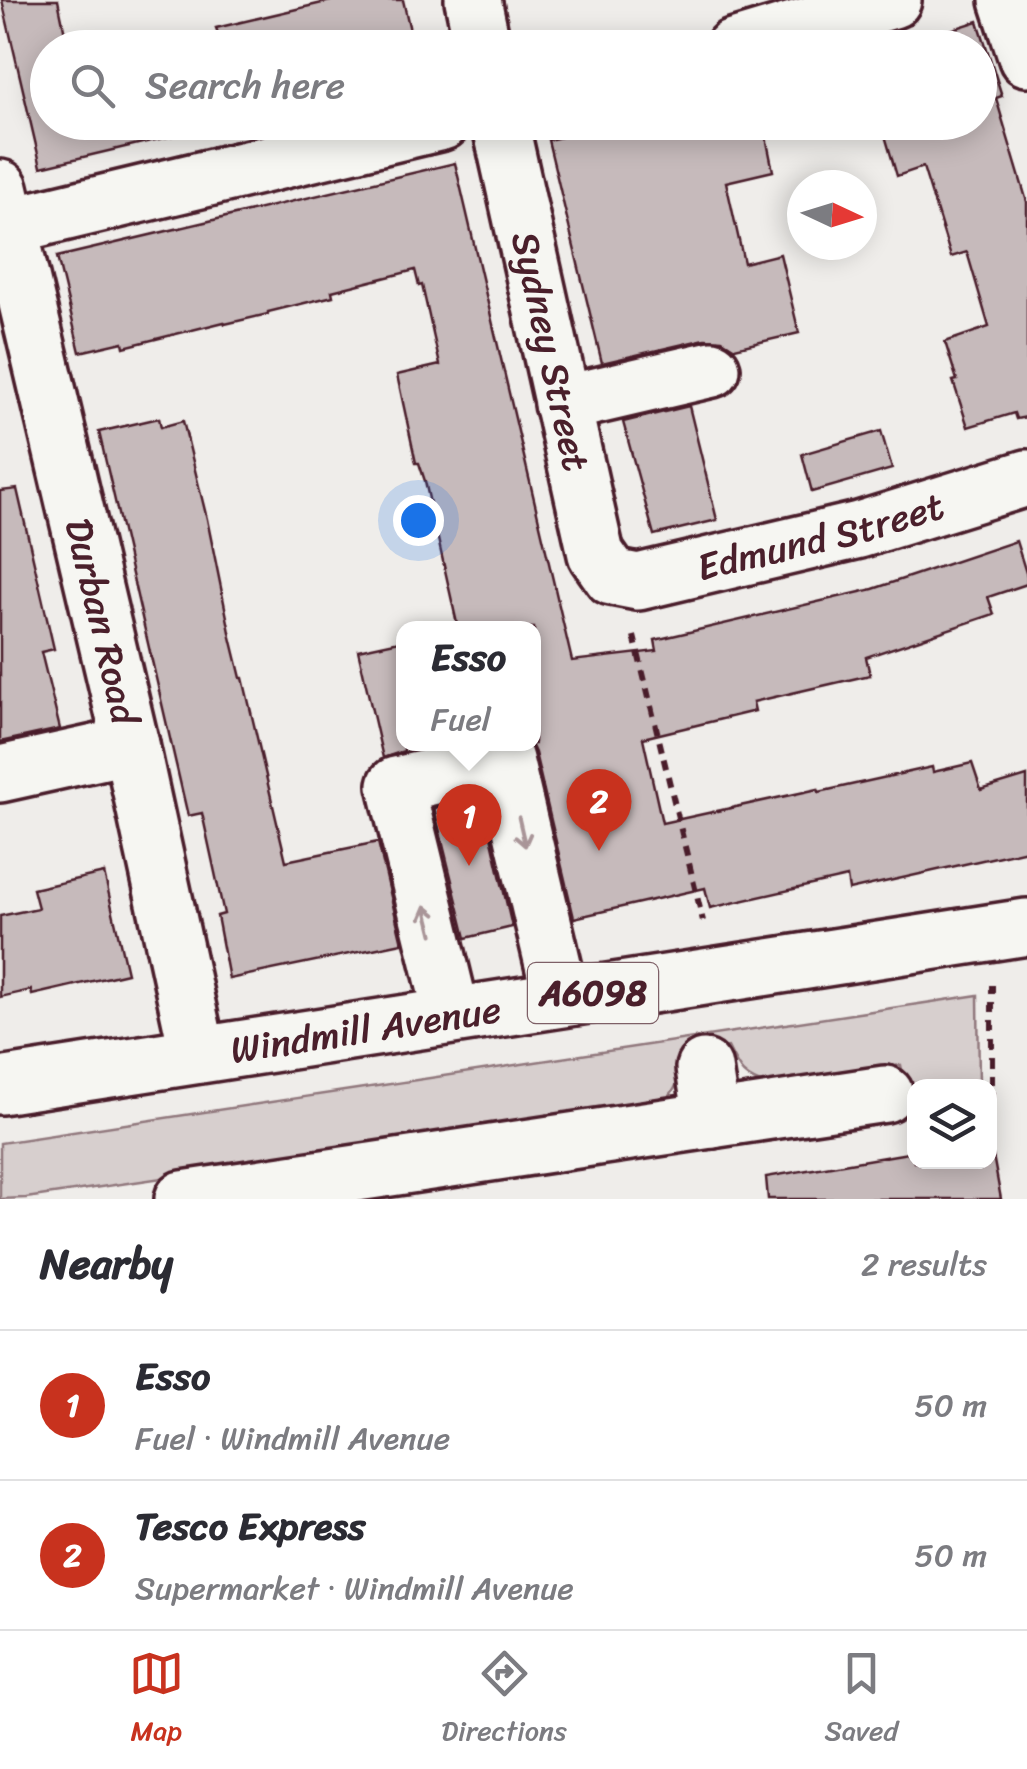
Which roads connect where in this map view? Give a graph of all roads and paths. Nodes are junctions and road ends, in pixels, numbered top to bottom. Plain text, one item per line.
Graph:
1 (472, 0) edge
2 (893, 0) edge
3 (1008, 0) edge
4 (479, 30) edge
5 (793, 30) edge
6 (1027, 58) edge
7 (356, 140) edge
8 (504, 140) edge
9 (3, 214) edge
10 (712, 369) dead end
11 (562, 404) junction
12 (1027, 478) edge
13 (625, 580) junction
14 (130, 745) junction
15 (0, 774) edge
16 (703, 922) dead end
17 (1027, 927) edge
18 (992, 979) dead end
19 (561, 998) junction
20 (452, 1015) junction
21 (198, 1055) junction
22 (992, 1079) edge
23 (0, 1086) edge
24 (885, 1094) dead end
25 (215, 1196) edge

1 - 4 street
2 - 5 street
3 - 6 street
7 - 9 street
8 - 11 street, Sydney Street
9 - 14 street, Durban Road
10 - 11 street
11 - 13 street, Sydney Street
12 - 13 street, Edmund Street
13 - 16 path
14 - 15 street
14 - 21 street, Durban Road
17 - 19 street, Windmill Avenue / A6098
18 - 22 path
19 - 20 street, Windmill Avenue / A6098
20 -> 19 street
20 - 21 street, Windmill Avenue / A6098
21 - 23 street, Windmill Avenue / A6098
24 - 25 street

